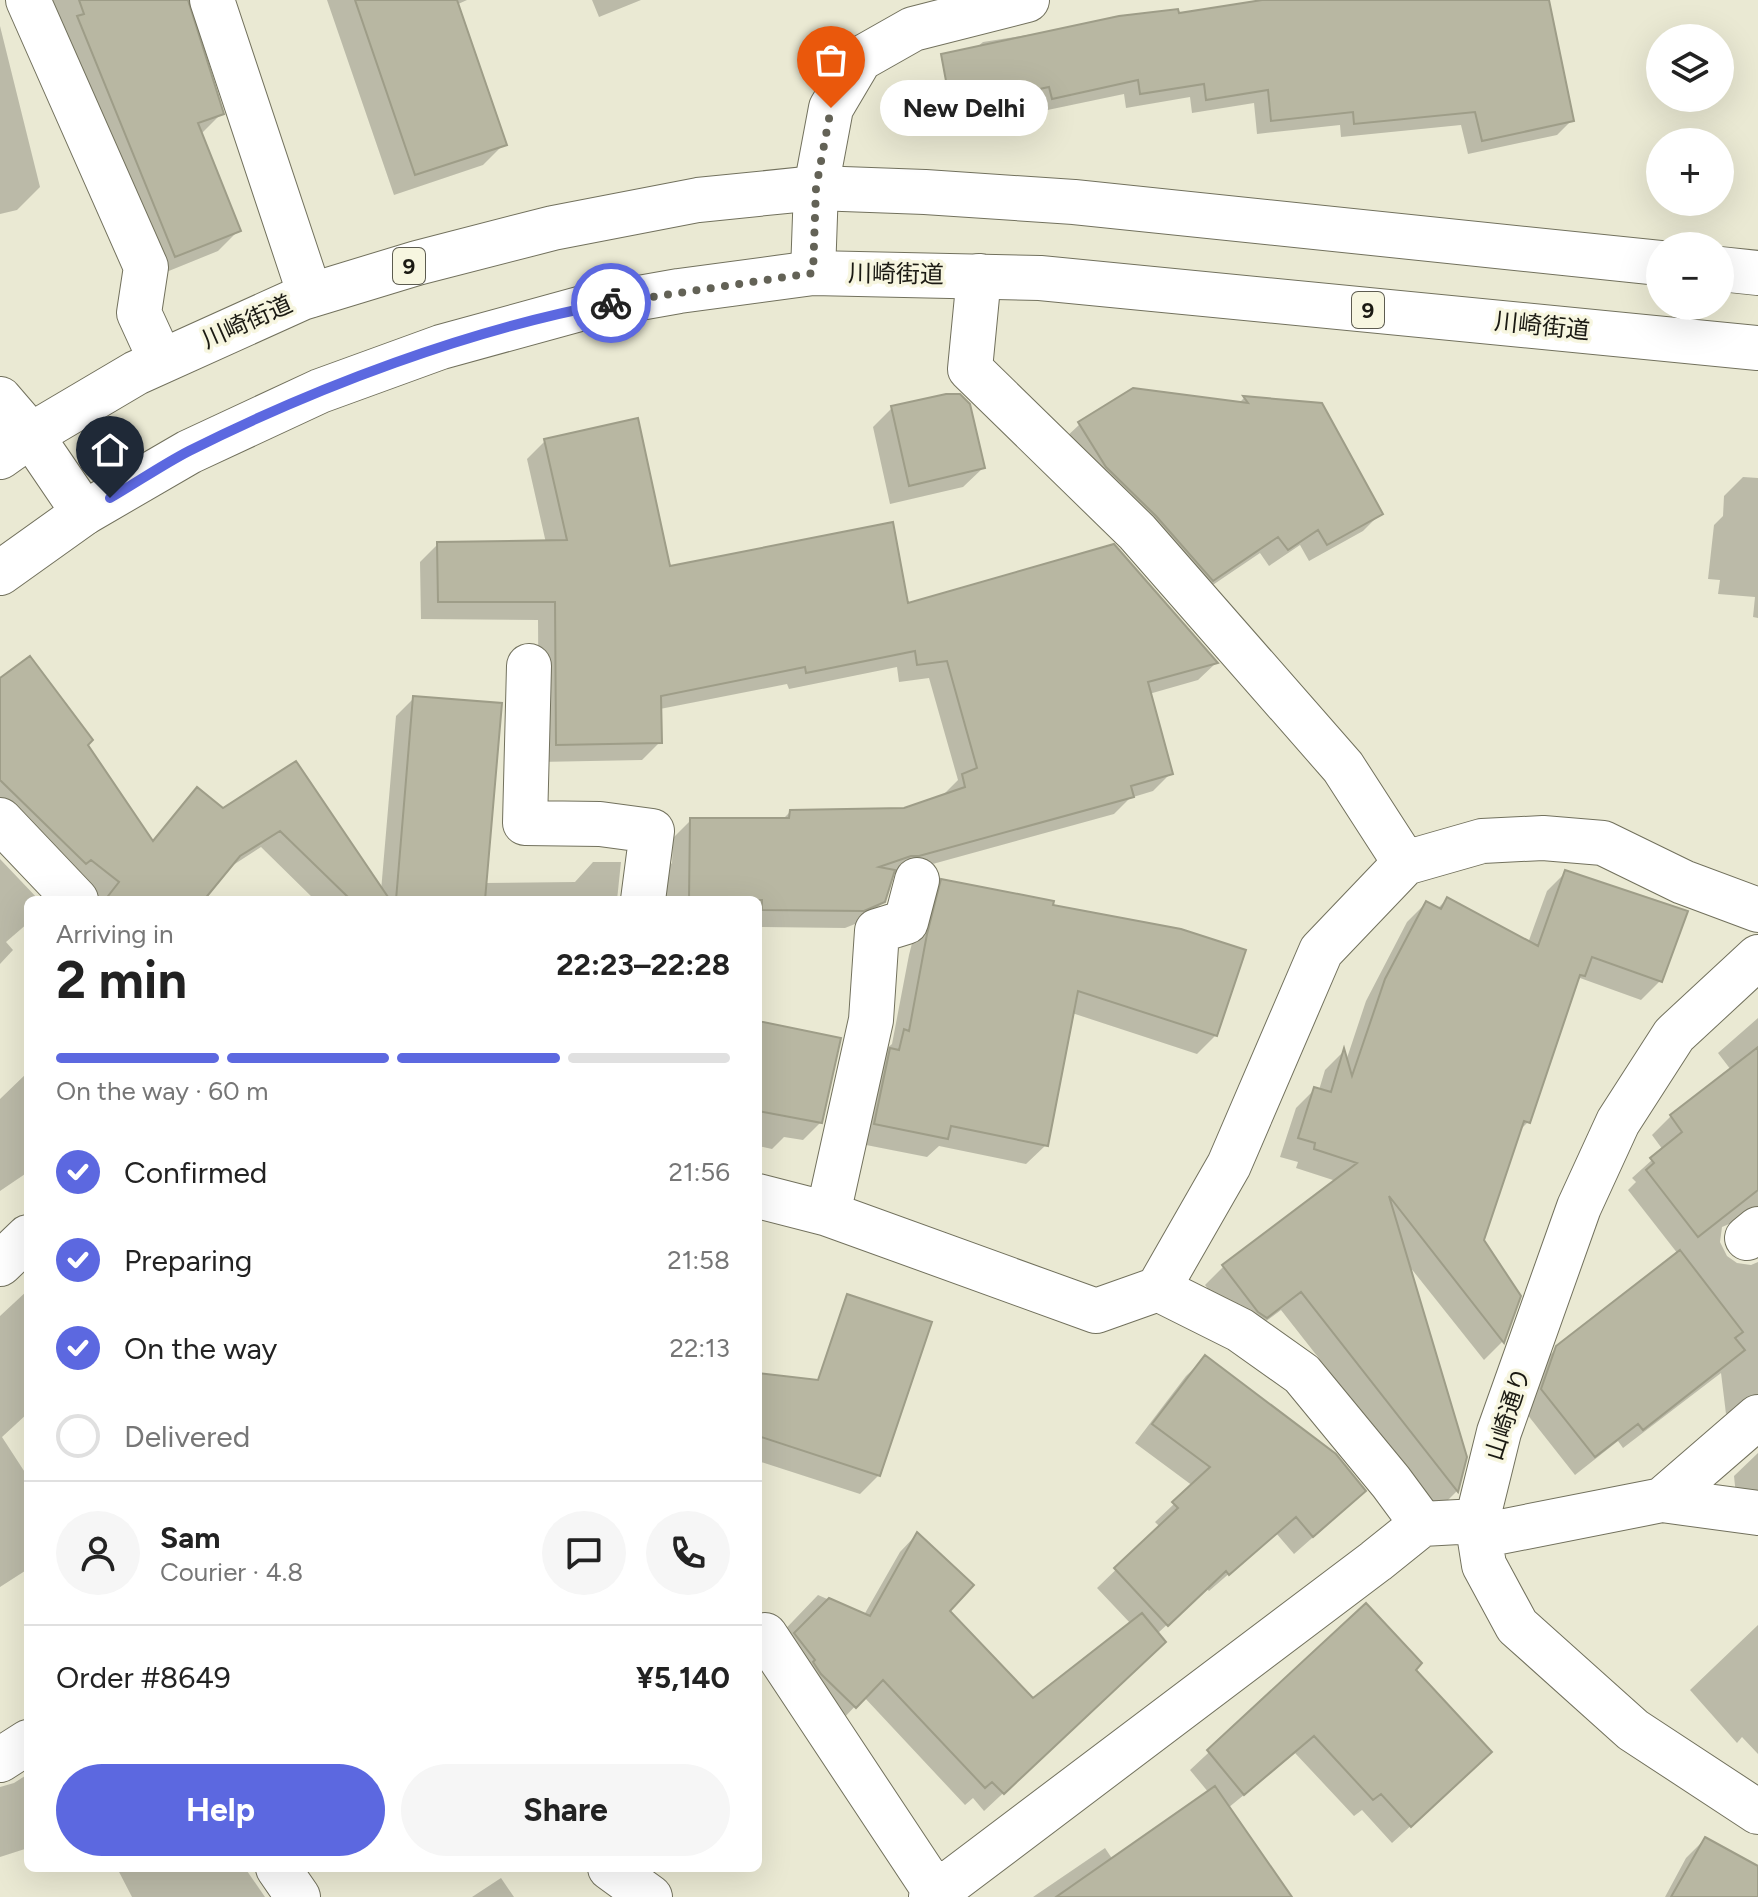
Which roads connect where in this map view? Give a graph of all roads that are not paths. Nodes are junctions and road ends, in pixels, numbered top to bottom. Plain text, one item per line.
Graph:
1 (28, 0) edge
2 (212, 0) edge
3 (1027, 0) edge
4 (910, 14) edge
5 (816, 188) junction
6 (1646, 262) edge
7 (1734, 270) edge
8 (813, 273) junction
9 (1758, 273) edge
10 (979, 276) junction
11 (310, 295) junction
12 (1758, 348) edge
13 (161, 361) junction
14 (0, 399) edge
15 (16, 446) edge
16 (84, 513) junction
17 (0, 573) edge
18 (529, 666) dead end
19 (0, 820) edge
20 (1405, 863) junction
21 (917, 880) dead end
22 (72, 896) edge
23 (644, 896) edge
24 (1758, 910) edge
25 (1758, 957) edge
26 (762, 1197) edge
27 (828, 1214) junction
28 (24, 1241) edge
29 (0, 1264) edge
30 (1158, 1289) junction
31 (1758, 1417) edge
32 (1662, 1500) junction
33 (1758, 1513) edge
34 (1422, 1524) junction
35 (1479, 1529) junction
36 (765, 1635) dead end
37 (24, 1745) edge
38 (0, 1760) edge
39 (1758, 1812) edge
40 (281, 1872) edge
41 (616, 1872) edge
42 (933, 1895) edge
43 (298, 1897) edge
44 (650, 1897) edge

1 - 13 street
2 - 11 street
3 - 4 street
4 - 5 street
5 - 6 street, 川崎街道 / 9
5 - 8 street
5 - 11 street, 川崎街道 / 9
7 - 9 street
8 - 10 street, 川崎街道 / 9
8 - 16 street, 川崎街道 / 9
10 - 12 street, 川崎街道 / 9
10 - 20 street
11 - 13 street, 川崎街道 / 9
13 - 15 street, 川崎街道 / 9
14 - 15 street
15 - 16 street
16 - 17 street, 川崎街道 / 9
18 - 23 street
19 - 22 street
20 - 24 street
20 - 30 street
21 - 27 street
25 - 35 street, 山崎通り
26 - 27 street
27 - 30 street
28 - 29 street
30 - 34 street
31 - 32 street
32 - 33 street
32 - 35 street
34 - 35 street
34 - 42 street
35 - 39 street, 山崎通り
36 - 42 street
37 - 38 street
40 - 43 street
41 - 44 street

